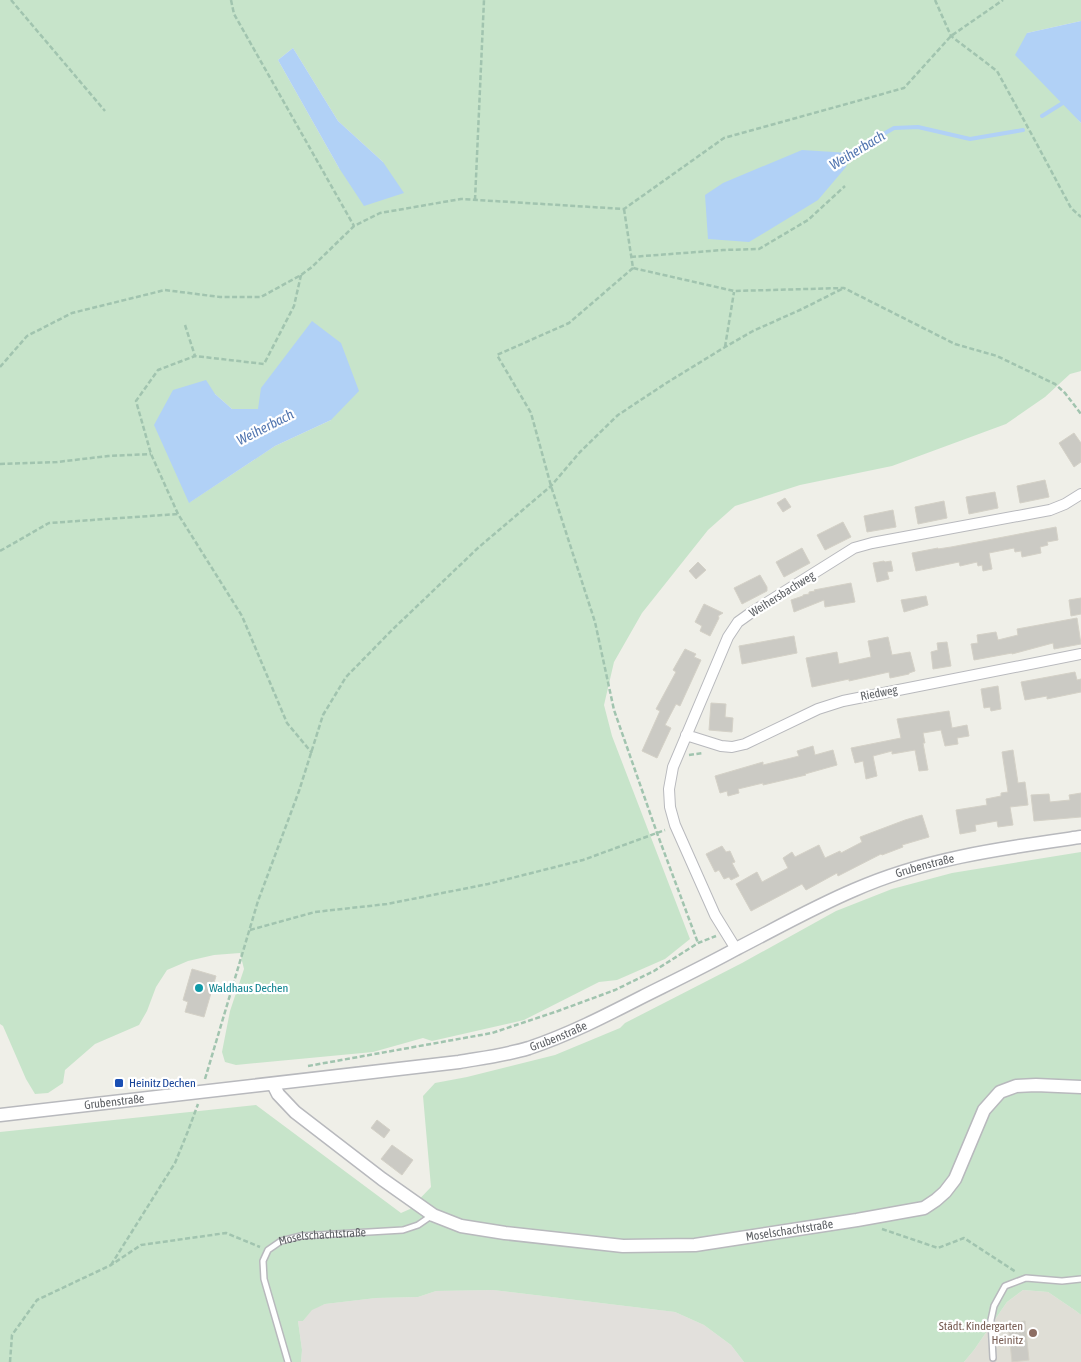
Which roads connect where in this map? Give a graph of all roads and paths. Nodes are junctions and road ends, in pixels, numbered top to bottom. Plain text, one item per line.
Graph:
1 (11, 0) edge
2 (232, 0) edge
3 (484, 0) edge
4 (935, 0) edge
5 (1003, 0) edge
6 (951, 36) junction
7 (105, 111) dead end
8 (845, 186) dead end
9 (475, 200) junction
10 (624, 209) junction
11 (1081, 217) edge
12 (354, 226) junction
13 (631, 257) junction
14 (633, 268) junction
15 (301, 274) junction
16 (844, 288) junction
17 (734, 291) junction
18 (185, 325) dead end
19 (725, 347) junction
20 (195, 356) junction
21 (0, 366) edge
22 (1081, 414) edge
23 (152, 454) junction
24 (0, 464) edge
25 (551, 486) junction
26 (1081, 494) edge
27 (178, 514) junction
28 (0, 552) edge
29 (1081, 654) edge
30 (686, 735) junction
31 (721, 746) junction
32 (312, 753) junction
33 (672, 767) junction
34 (657, 833) junction
35 (1081, 837) edge
36 (250, 930) junction
37 (725, 932) junction
38 (698, 942) junction
39 (736, 949) junction
40 (303, 1067) dead end
41 (273, 1084) junction
42 (1081, 1087) edge
43 (201, 1092) junction
44 (0, 1115) edge
45 (433, 1215) junction
46 (857, 1220) junction
47 (268, 1250) junction
48 (111, 1265) junction
49 (1026, 1278) junction
50 (1081, 1279) edge
51 (993, 1358) dead end
52 (10, 1362) edge
53 (288, 1362) edge

1 - 7 path
2 - 12 path
3 - 9 path
4 - 6 path
5 - 6 path
6 - 10 path
6 - 11 path
8 - 13 path
9 - 10 path
9 - 12 path
10 - 13 path
12 - 15 path
13 - 14 path
14 - 17 path
14 - 25 path
15 - 20 path
15 - 21 path
16 - 17 path
16 - 19 path
16 - 22 path
17 - 19 path
18 - 20 path
19 - 25 path
20 - 23 path
23 - 24 path
23 - 27 path
25 - 32 path
25 - 34 path
26 - 30 street, Weihersbachweg
27 - 28 path
27 - 32 path
29 - 31 street, Riedweg
30 - 31 street, Riedweg
30 - 33 street, Weihersbachweg
31 - 33 path
32 - 36 path
33 - 37 street, Weihersbachweg
34 - 36 path
34 - 38 path
35 - 39 street, Grubenstraße
36 - 43 path
37 - 38 path
37 - 39 street, Weihersbachweg
38 - 40 path
39 - 41 street, Grubenstraße
41 - 43 street, Grubenstraße
41 - 45 street, Moselschachtstraße
42 - 46 street, Moselschachtstraße
43 - 44 street, Grubenstraße
43 - 48 path
45 - 46 street, Moselschachtstraße
45 - 47 lane, Moselschachtstraße
46 - 49 path
47 - 48 path
47 - 53 lane, Moselschachtstraße
48 - 52 path
49 - 50 lane
49 - 51 lane

